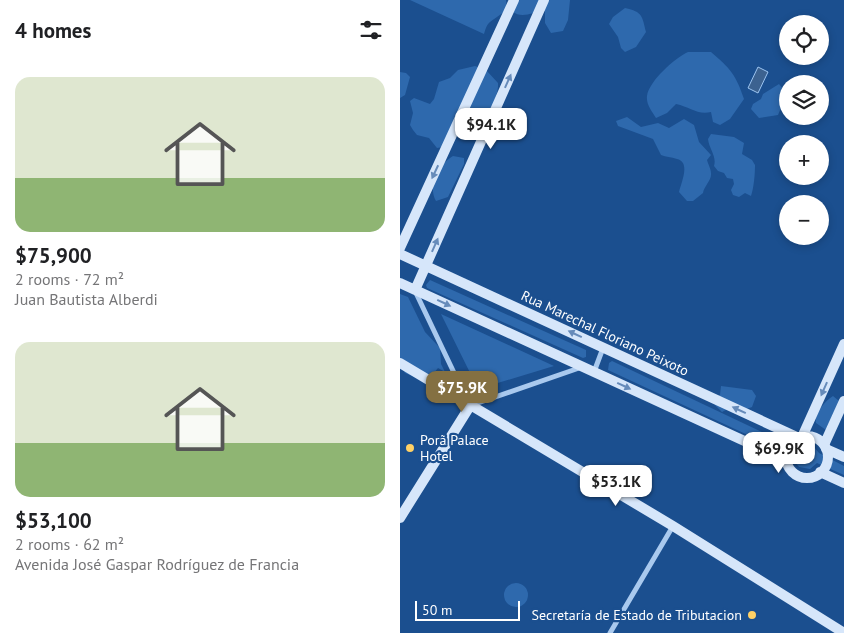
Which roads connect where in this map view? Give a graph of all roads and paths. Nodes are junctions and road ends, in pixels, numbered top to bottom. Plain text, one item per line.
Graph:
1 (514, 0) edge
2 (544, 0) edge
3 (400, 248) edge
4 (400, 254) edge
5 (426, 266) junction
6 (400, 283) edge
7 (415, 290) junction
8 (844, 344) edge
9 (604, 348) junction
10 (400, 363) edge
11 (582, 367) junction
12 (594, 372) junction
13 (844, 401) edge
14 (470, 406) junction
15 (801, 437) junction
16 (825, 447) junction
17 (844, 457) edge
18 (786, 460) junction
19 (820, 472) junction
20 (844, 483) edge
21 (400, 518) edge
22 (673, 526) junction
23 (610, 633) edge
24 (844, 633) edge

1 -> 3 main road
5 -> 2 main road
4 - 5 main road, Rua Marechal Floriano Peixoto
5 - 7 main road
9 -> 5 main road, Rua Marechal Floriano Peixoto
6 - 7 main road
7 -> 11 main road
7 - 14 street
8 -> 15 main road
9 - 12 street
15 -> 9 main road, Rua Marechal Floriano Peixoto
10 - 14 main road
11 - 12 main road
11 - 14 street
12 -> 18 main road
13 - 16 main road
14 - 21 main road
14 - 22 main road
15 - 16 main road
15 - 18 main road
16 - 17 main road
16 - 19 main road
18 - 19 main road
19 - 20 main road
22 - 23 street
22 - 24 main road

